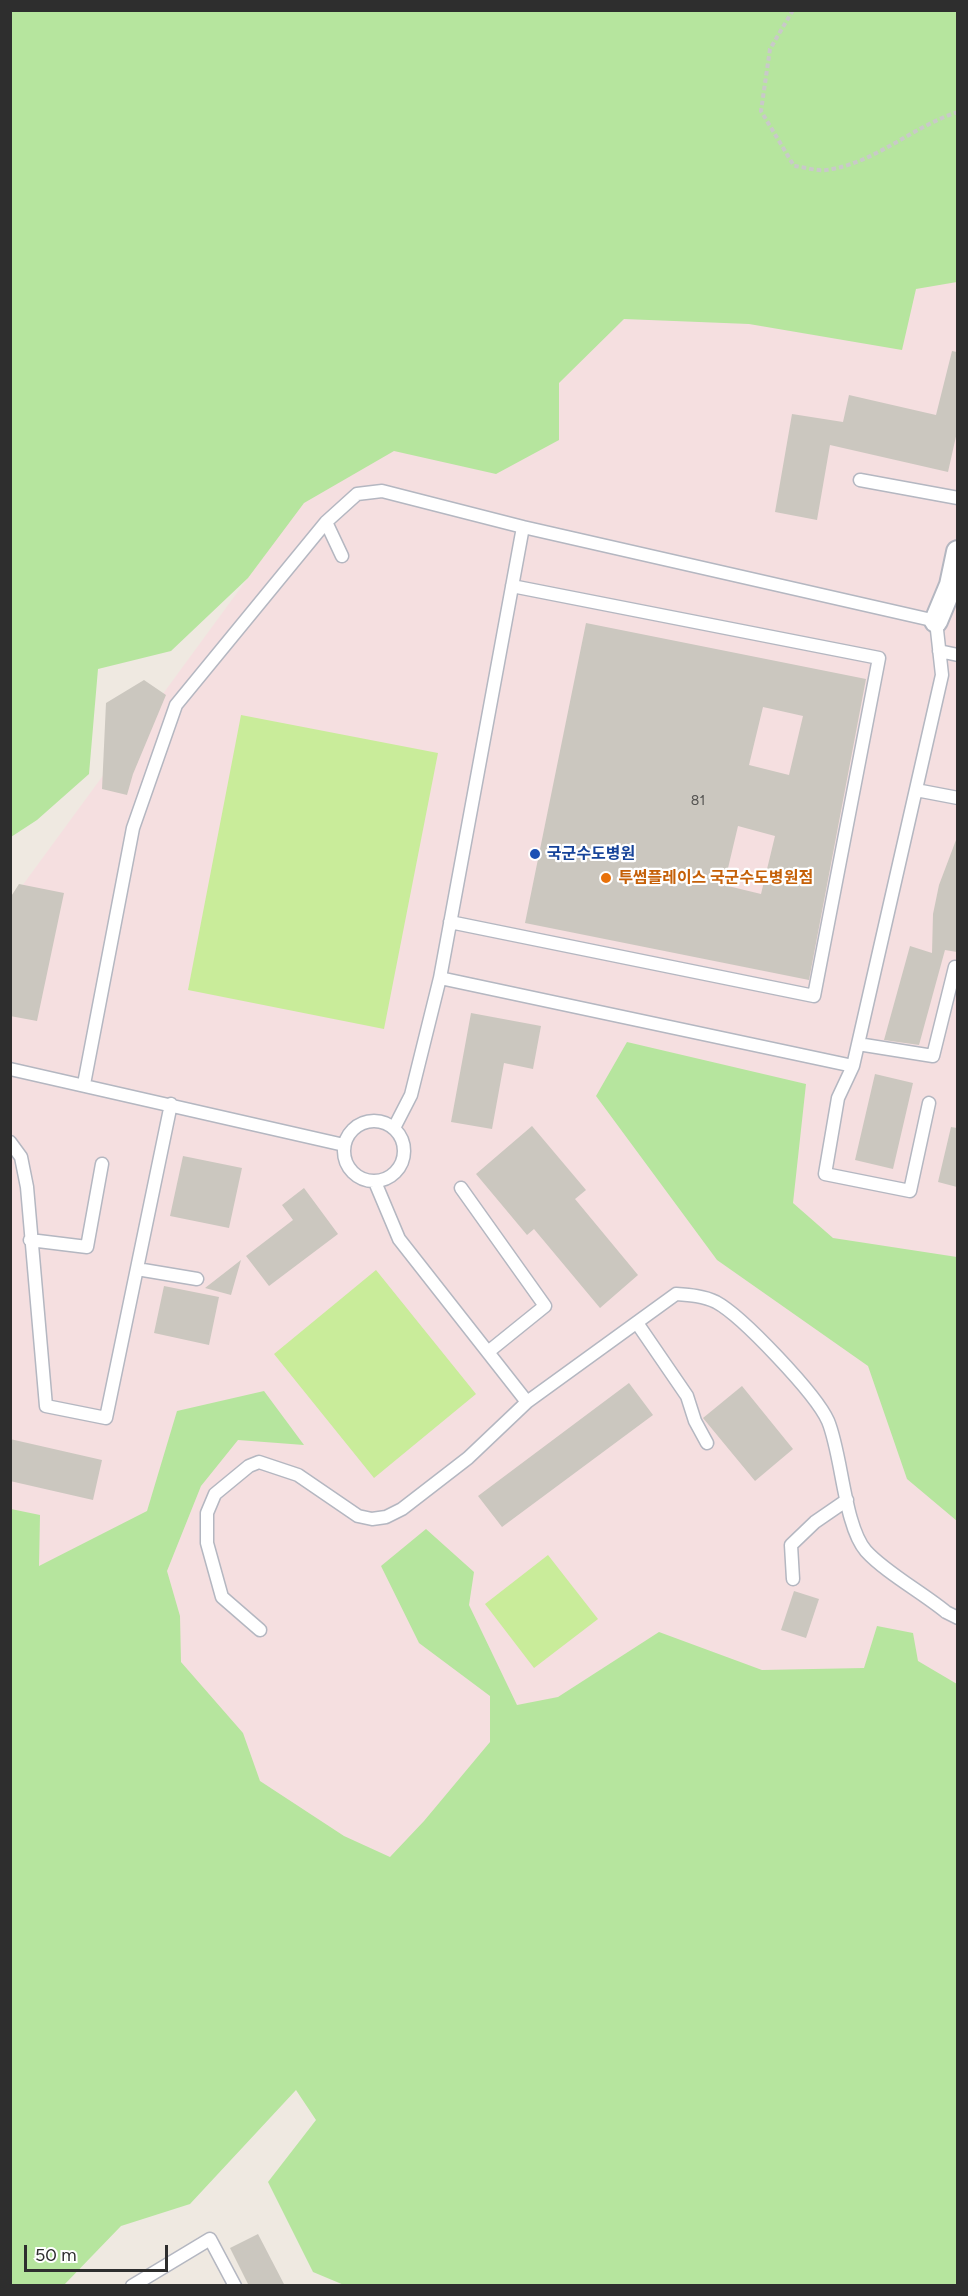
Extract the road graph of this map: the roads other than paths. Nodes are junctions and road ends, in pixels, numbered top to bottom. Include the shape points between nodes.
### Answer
1 (860, 480) dead end
2 (957, 498) edge
3 (326, 522) junction
4 (523, 527) junction
5 (957, 552) edge
6 (342, 556) dead end
7 (512, 586) junction
8 (936, 621) junction
9 (939, 651) junction
10 (957, 655) edge
11 (916, 790) junction
12 (957, 798) edge
13 (450, 922) junction
14 (955, 967) dead end
15 (440, 978) junction
16 (858, 1044) junction
17 (853, 1066) junction
18 (10, 1069) edge
19 (84, 1084) junction
20 (929, 1102) dead end
21 (171, 1104) junction
22 (394, 1128) junction
23 (10, 1142) edge
24 (344, 1144) junction
25 (102, 1164) dead end
26 (375, 1182) junction
27 (461, 1188) dead end
28 (30, 1240) junction
29 (137, 1269) junction
30 (197, 1279) dead end
31 (636, 1323) junction
32 (488, 1352) junction
33 (527, 1402) junction
34 (707, 1443) dead end
35 (847, 1500) junction
36 (793, 1579) dead end
37 (957, 1618) edge
38 (260, 1630) dead end
39 (132, 2286) edge
40 (235, 2286) edge

1 - 2 lane
3 - 4 lane via 357,494 382,491
3 - 6 lane
3 - 19 lane via 176,705 133,828
4 - 7 lane
4 - 8 lane
5 - 8 street via 951,585
7 - 13 lane
7 - 13 lane via 879,658 814,996
8 - 9 lane
9 - 10 lane
9 - 11 lane via 942,675
11 - 12 lane
11 - 16 lane
13 - 15 lane
14 - 16 lane via 933,1056
15 - 17 lane
15 - 22 lane via 411,1095
16 - 17 lane
17 - 20 lane via 838,1098 825,1174 910,1191
18 - 19 lane
19 - 21 lane
21 - 24 lane
21 - 29 lane
22 - 24 lane via 374,1120 364,1122 348,1135
22 - 26 lane via 404,1146 402,1164 391,1176
23 - 28 lane via 21,1157
24 - 26 lane via 345,1161 353,1173
25 - 28 lane via 87,1247
26 - 32 lane via 399,1239
27 - 32 lane via 545,1306
28 - 29 lane via 46,1406 106,1418
29 - 30 lane
31 - 33 lane
31 - 34 lane via 687,1396
31 - 35 lane via 676,1294 716,1302 737,1318 819,1405 828,1421
32 - 33 lane
33 - 38 lane via 468,1458 386,1517 358,1516 278,1466 259,1462 237,1474 215,1494 211,1503 207,1513 207,1544 222,1597
35 - 36 lane via 790,1545
35 - 37 lane via 866,1551
39 - 40 lane via 210,2239

